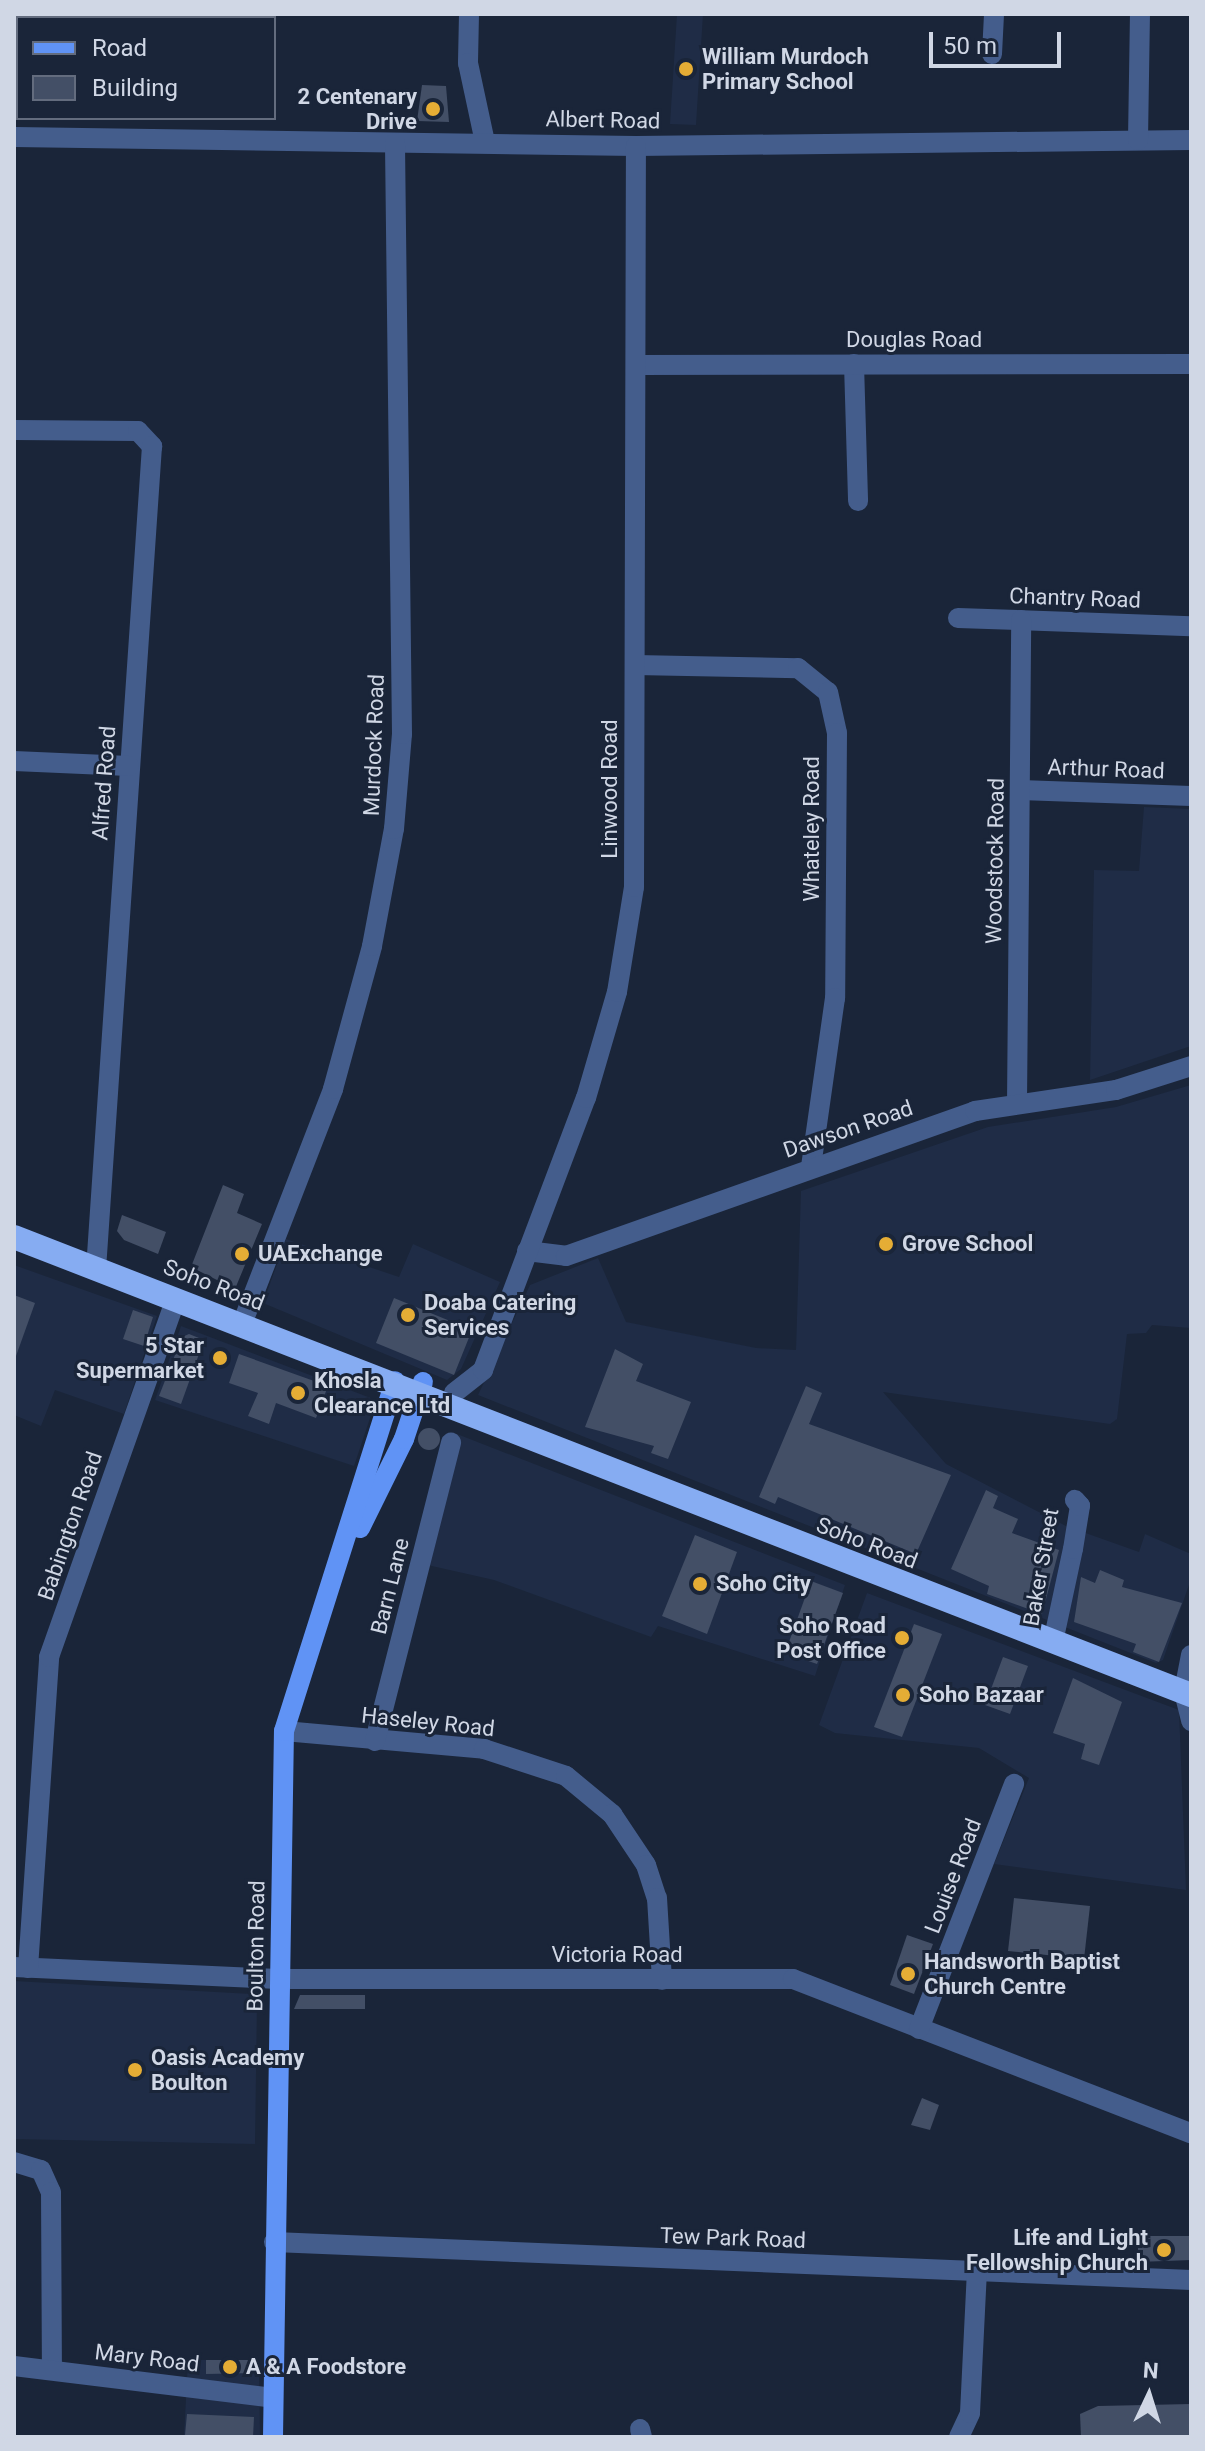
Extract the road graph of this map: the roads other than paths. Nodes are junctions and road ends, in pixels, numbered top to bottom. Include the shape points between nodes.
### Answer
1 (469, 14) edge
2 (994, 14) edge
3 (1140, 14) edge
4 (992, 54) dead end
5 (14, 137) edge
6 (1138, 140) junction
7 (1191, 140) edge
8 (485, 142) junction
9 (395, 143) junction
10 (636, 146) junction
11 (854, 364) junction
12 (1191, 364) edge
13 (636, 365) junction
14 (14, 430) edge
15 (858, 501) dead end
16 (958, 618) dead end
17 (1021, 620) junction
18 (1191, 626) edge
19 (635, 665) junction
20 (14, 761) edge
21 (129, 766) junction
22 (1020, 790) junction
23 (1191, 796) edge
24 (1191, 1066) edge
25 (1017, 1104) junction
26 (811, 1167) junction
27 (14, 1237) edge
28 (527, 1251) junction
29 (96, 1269) junction
30 (176, 1299) junction
31 (242, 1324) junction
32 (395, 1381) junction
33 (421, 1389) junction
34 (454, 1393) junction
35 (527, 1433) junction
36 (451, 1443) dead end
37 (1075, 1500) dead end
38 (343, 1562) junction
39 (1053, 1642) junction
40 (1191, 1655) edge
41 (1188, 1694) edge
42 (1191, 1721) edge
43 (284, 1731) junction
44 (375, 1741) junction
45 (1014, 1784) dead end
46 (21, 1967) edge
47 (280, 1979) junction
48 (662, 1980) junction
49 (919, 2029) junction
50 (1191, 2133) edge
51 (14, 2162) edge
52 (274, 2242) junction
53 (977, 2272) junction
54 (1191, 2280) edge
55 (14, 2366) edge
56 (52, 2370) junction
57 (273, 2398) junction
58 (273, 2437) edge
59 (959, 2437) edge

1 - 8 street via 468,63
2 - 4 street
3 - 6 street
5 - 9 street, Albert Road
6 - 7 street, Albert Road
6 - 10 street, Albert Road
8 - 9 street, Albert Road
8 - 10 street, Albert Road
9 - 31 street, Murdock Road via 402,734 394,829 372,946 333,1089
10 - 13 street, Linwood Road
11 - 12 street, Douglas Road
11 - 13 street, Douglas Road
11 - 15 street
13 - 19 street, Linwood Road
14 - 21 street, Alfred Road via 138,431 152,446
16 - 17 street, Chantry Road
17 - 18 street, Chantry Road
17 - 22 street, Woodstock Road
19 - 26 street, Whateley Road via 798,668 828,692 837,733 835,998
19 - 28 street, Linwood Road via 634,887 617,992 586,1098
20 - 21 street
21 - 29 street, Alfred Road
22 - 23 street, Arthur Road
22 - 25 street, Woodstock Road
24 - 25 street, Dawson Road via 1116,1090
25 - 26 street, Dawson Road via 975,1111
26 - 28 street, Dawson Road via 566,1256
27 - 29 highway, Soho Road
28 - 34 street, Linwood Road via 483,1370
29 - 30 highway, Soho Road
30 - 31 highway, Soho Road
30 - 46 street, Babington Road via 49,1657
31 - 32 highway, Soho Road
32 - 33 highway, Soho Road
32 - 38 main road, Boulton Road
33 - 34 highway, Soho Road
33 - 35 highway, Soho Road
33 - 38 main road, Boulton Road via 404,1439
34 - 35 highway, Soho Road
35 - 39 highway, Soho Road
36 - 44 street, Barn Lane
37 - 39 street, Baker Street via 1080,1506
38 - 43 main road, Boulton Road
39 - 41 highway, Soho Road
40 - 41 street
41 - 42 street
43 - 44 street, Haseley Road
43 - 47 main road, Boulton Road
44 - 48 street, Haseley Road via 519,1757 592,1794 646,1865 657,1898
45 - 49 street, Louise Road
46 - 47 street, Victoria Road
47 - 48 street, Victoria Road
47 - 52 main road, Boulton Road
48 - 49 street, Victoria Road via 793,1979
49 - 50 street, Victoria Road
51 - 56 street via 41,2170 51,2192
52 - 53 street, Tew Park Road
52 - 57 main road, Boulton Road
53 - 54 street, Tew Park Road
53 - 59 street via 970,2413
55 - 56 street, Mary Road
56 - 57 street, Mary Road
57 - 58 main road, Boulton Road

